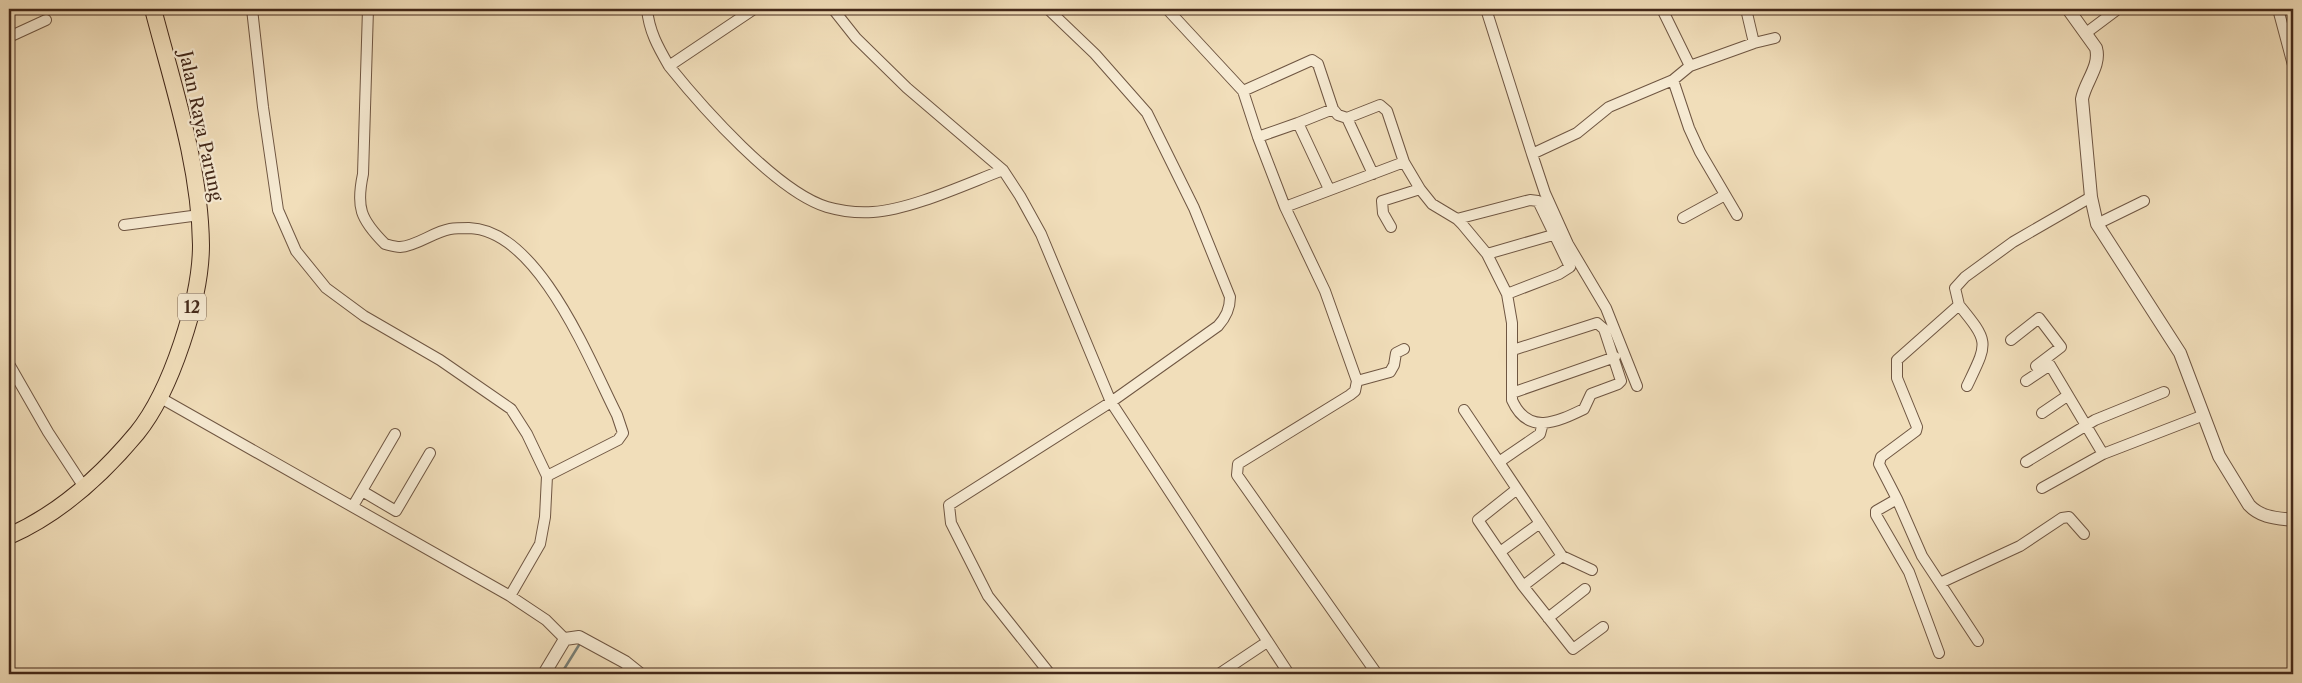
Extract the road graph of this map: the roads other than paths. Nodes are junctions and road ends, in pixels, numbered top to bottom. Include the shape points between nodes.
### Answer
1 (147, 9) edge
2 (154, 9) edge
3 (252, 9) edge
4 (368, 9) edge
5 (647, 9) edge
6 (754, 9) edge
7 (833, 9) edge
8 (1048, 9) edge
9 (1166, 9) edge
10 (1486, 9) edge
11 (1662, 9) edge
12 (1746, 9) edge
13 (2068, 9) edge
14 (2118, 9) edge
15 (2278, 9) edge
16 (46, 20) dead end
17 (2092, 29) junction
18 (9, 37) edge
19 (1775, 38) dead end
20 (1754, 43) junction
21 (2293, 65) edge
22 (669, 66) junction
23 (1690, 66) junction
24 (1673, 80) junction
25 (1243, 92) junction
26 (1333, 109) junction
27 (1347, 118) junction
28 (1298, 123) junction
29 (1258, 137) junction
30 (1532, 154) junction
31 (1404, 162) junction
32 (1003, 170) junction
33 (1373, 174) junction
34 (1420, 188) junction
35 (1329, 189) junction
36 (1725, 195) junction
37 (2091, 198) junction
38 (2144, 202) dead end
39 (1286, 206) junction
40 (1737, 215) dead end
41 (192, 216) junction
42 (1684, 218) dead end
43 (1458, 219) junction
44 (2100, 222) junction
45 (124, 225) dead end
46 (1390, 227) dead end
47 (1553, 236) junction
48 (1487, 254) junction
49 (1507, 294) junction
50 (1959, 305) junction
51 (2011, 340) dead end
52 (1404, 349) dead end
53 (1513, 350) junction
54 (1615, 357) junction
55 (2048, 362) junction
56 (9, 364) edge
57 (2036, 366) dead end
58 (12, 377) edge
59 (1356, 381) junction
60 (2026, 381) dead end
61 (1637, 386) dead end
62 (1967, 386) dead end
63 (2164, 392) dead end
64 (1512, 394) junction
65 (2067, 396) junction
66 (158, 397) junction
67 (1111, 402) junction
68 (1464, 410) dead end
69 (2042, 413) dead end
70 (2204, 415) junction
71 (1543, 424) junction
72 (2085, 426) junction
73 (395, 434) dead end
74 (430, 453) dead end
75 (2102, 454) junction
76 (1499, 462) junction
77 (2026, 462) dead end
78 (546, 476) junction
79 (80, 481) junction
80 (2042, 488) dead end
81 (1517, 489) junction
82 (362, 491) junction
83 (1897, 498) junction
84 (353, 506) junction
85 (2293, 520) edge
86 (1540, 523) junction
87 (17, 529) edge
88 (2084, 534) dead end
89 (9, 536) edge
90 (9, 541) edge
91 (1500, 552) junction
92 (1562, 556) junction
93 (1592, 570) dead end
94 (1940, 584) junction
95 (1522, 586) junction
96 (1585, 589) dead end
97 (510, 596) junction
98 (1548, 618) junction
99 (1603, 627) dead end
100 (565, 639) junction
101 (1978, 641) dead end
102 (1267, 642) junction
103 (1939, 653) dead end
104 (544, 674) edge
105 (640, 674) edge
106 (1050, 674) edge
107 (1218, 674) edge
108 (1289, 674) edge
109 (1377, 674) edge

1 - 41 highway, Jalan Raya Parung / 12 via 184,159
2 - 66 highway, Jalan Raya Parung / 12 via 191,160 201,247 196,290 186,332
3 - 78 street via 278,210 296,252 326,288 364,316 440,360 511,409 527,434
4 - 78 street via 363,174 358,196 362,215 385,244 400,247 450,229 471,228 493,235 512,247 541,274 556,296 617,415 623,433 618,440
5 - 22 street via 655,42
6 - 22 street
7 - 32 street via 856,38 907,88
8 - 67 street via 1095,54 1147,113 1194,208 1230,297 1226,317 1218,326
9 - 25 street
10 - 30 street
11 - 23 street
12 - 20 street
13 - 17 street
14 - 17 street
15 - 21 street
16 - 18 street
17 - 37 street via 2098,55 2082,99
19 - 20 street
20 - 23 street
22 - 32 street via 715,119 774,174 803,196 826,206 872,212 900,208
23 - 24 street
24 - 30 street via 1609,108 1577,132
24 - 36 street via 1696,144
25 - 26 street via 1312,60 1318,64
25 - 29 street
26 - 27 street
26 - 28 street
27 - 31 street via 1384,107
27 - 33 street
28 - 29 street
28 - 35 street
29 - 39 street
30 - 61 street via 1568,244 1606,308
31 - 33 street
31 - 34 street
32 - 67 street via 1041,234
33 - 35 street
34 - 43 street via 1432,204
34 - 46 street via 1382,201 1383,213
35 - 39 street
36 - 40 street
36 - 42 street
37 - 44 street
37 - 50 street via 2013,242 1965,277 1955,288
38 - 44 street
39 - 59 street via 1325,291
41 - 45 street
41 - 79 highway, Jalan Raya Parung / 12 via 190,288 168,363 133,425
43 - 47 street via 1535,199
43 - 48 street
44 - 70 street via 2180,353
47 - 48 street
47 - 49 street via 1570,267
48 - 49 street
49 - 53 street
50 - 62 street via 1983,338 1982,354
50 - 83 street via 1897,360 1897,378 1917,423 1916,432 1879,460
51 - 55 street via 2039,318 2061,347
52 - 59 street via 1396,353 1390,372
53 - 54 street via 1597,323 1604,329
53 - 64 street
54 - 64 street
54 - 71 street via 1621,378 1618,384 1591,394 1584,409
55 - 57 street
55 - 60 street
55 - 65 street
56 - 58 street
58 - 79 street
59 - 109 street via 1355,391 1350,395 1238,464 1236,470
63 - 72 street
64 - 71 street via 1515,407 1521,414
65 - 69 street
65 - 72 street
66 - 84 street
66 - 87 highway, Jalan Raya Parung / 12 via 138,432 76,495
67 - 102 street
67 - 106 street via 949,505 951,523 988,596
68 - 76 street
70 - 75 street
70 - 85 street via 2219,456 2249,506 2265,516
71 - 76 street via 1540,434
72 - 75 street
72 - 77 street
73 - 82 street
74 - 82 street via 396,511
75 - 80 street
76 - 81 street
78 - 97 street via 546,517 540,544
79 - 87 highway, Jalan Raya Parung / 12
81 - 86 street
81 - 91 street via 1478,520
82 - 84 street
83 - 94 street via 1918,548
83 - 103 street via 1876,511 1876,515 1909,572
84 - 97 street
86 - 91 street
86 - 92 street
87 - 89 highway, Jalan Raya Parung / 12
87 - 90 street
88 - 94 street via 2069,517 2062,518 2020,546
91 - 95 street
92 - 93 street
92 - 95 street
94 - 101 street
95 - 98 street
96 - 98 street
97 - 100 street via 546,620
98 - 99 street via 1573,649
100 - 104 street
100 - 105 street via 584,638
102 - 107 street
102 - 108 street

